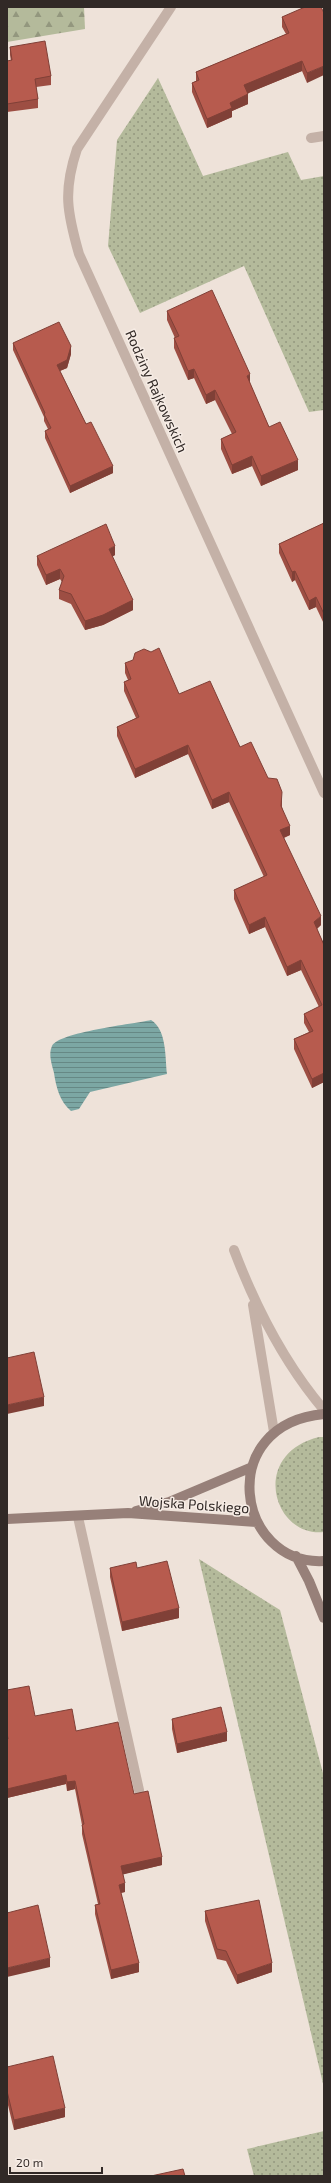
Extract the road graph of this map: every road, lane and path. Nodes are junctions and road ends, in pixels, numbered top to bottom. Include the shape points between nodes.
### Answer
1 (171, 7) edge
2 (324, 136) edge
3 (311, 138) dead end
4 (324, 793) edge
5 (234, 1250) dead end
6 (252, 1298) junction
7 (324, 1410) edge
8 (324, 1414) edge
9 (274, 1432) junction
10 (252, 1467) junction
11 (128, 1513) junction
12 (78, 1517) junction
13 (7, 1519) edge
14 (257, 1522) junction
15 (296, 1556) junction
16 (324, 1561) edge
17 (324, 1618) edge
18 (139, 1790) dead end

1 - 4 street, Rodziny Rajkowskich via 77,149 67,193 70,223 79,254
2 - 3 street
5 - 6 street
6 - 7 street via 297,1376
6 - 9 street
8 - 9 main road via 290,1422
9 - 10 main road via 257,1454
10 - 11 main road, Wojska Polskiego via 169,1502
10 - 14 main road via 249,1486
11 - 12 main road, Wojska Polskiego
11 - 14 main road, Wojska Polskiego
12 - 13 main road, Wojska Polskiego
12 - 18 street
14 - 15 main road via 267,1537 280,1548
15 - 16 main road
15 - 17 main road

